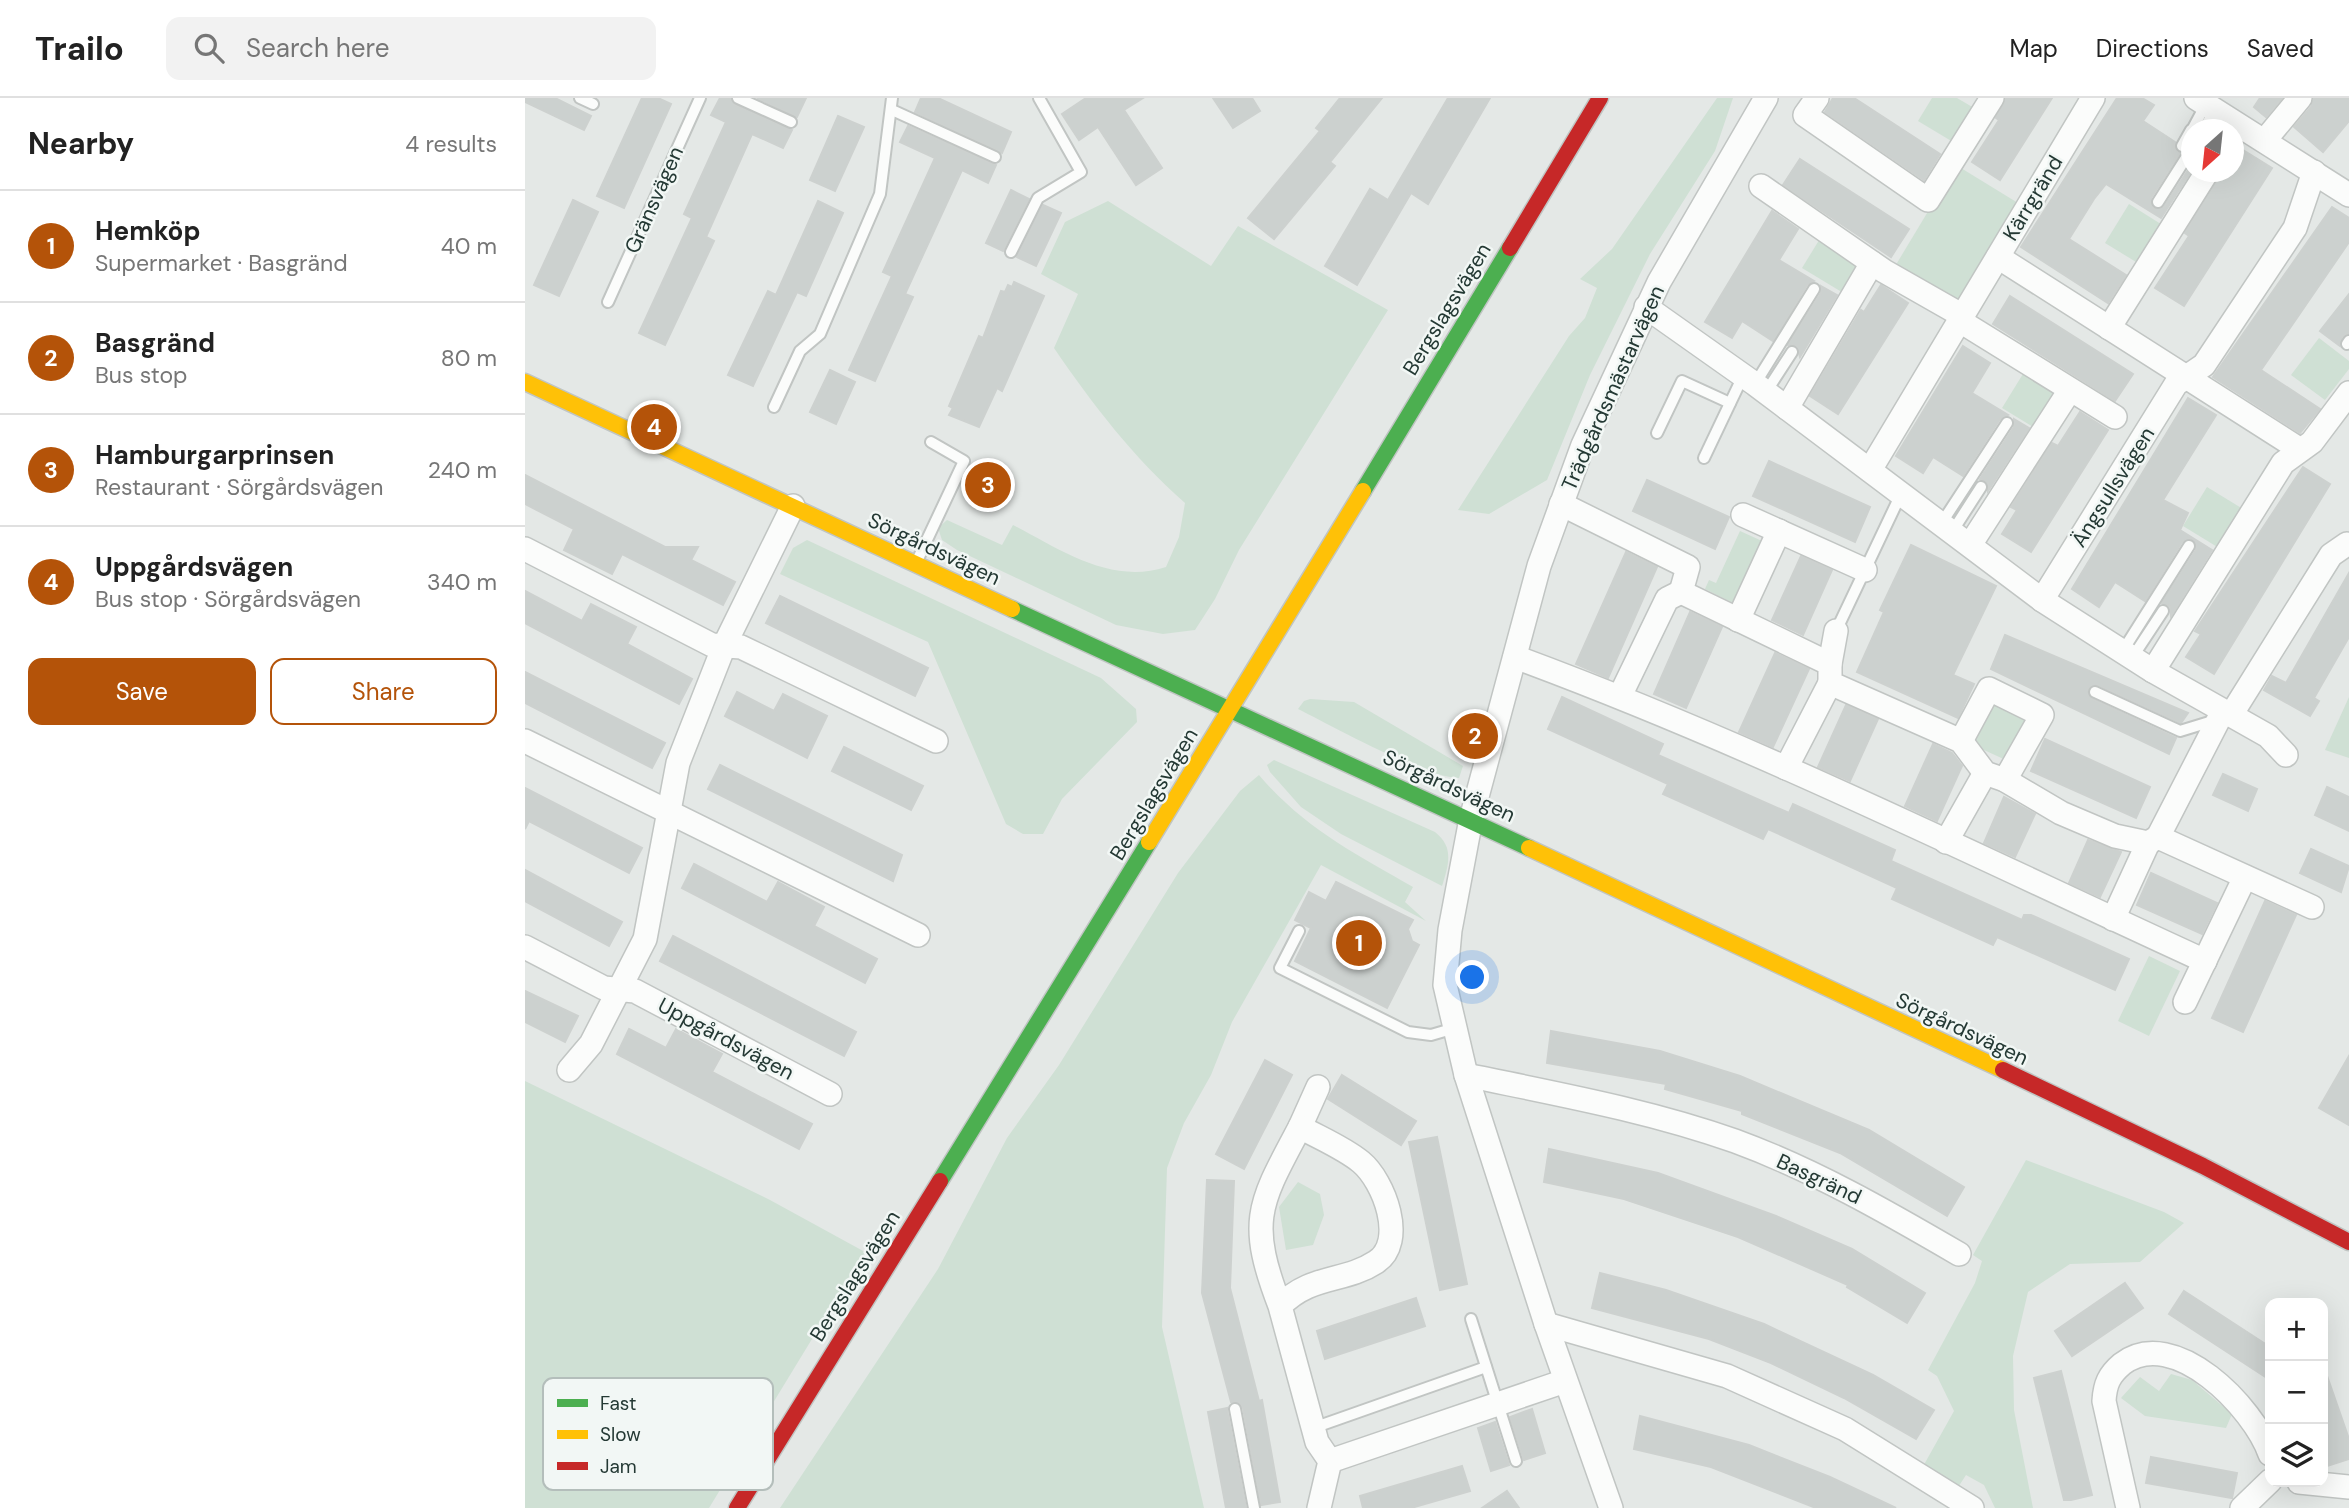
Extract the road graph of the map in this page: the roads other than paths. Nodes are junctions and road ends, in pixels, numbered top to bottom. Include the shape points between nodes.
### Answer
1 (580, 98) edge
2 (700, 98) edge
3 (738, 98) edge
4 (1039, 98) edge
5 (1600, 98) edge
6 (1766, 98) edge
7 (1817, 98) edge
8 (1992, 98) edge
9 (2093, 98) edge
10 (2300, 98) edge
11 (593, 104) dead end
12 (892, 104) edge
13 (2206, 104) edge
14 (2226, 119) edge
15 (791, 122) dead end
16 (2244, 130) edge
17 (2265, 140) junction
18 (995, 157) dead end
19 (2181, 161) edge
20 (2314, 172) junction
21 (2201, 182) edge
22 (1762, 187) dead end
23 (2348, 193) edge
24 (2158, 202) dead end
25 (1011, 252) dead end
26 (1998, 257) junction
27 (1872, 262) junction
28 (1814, 289) dead end
29 (608, 302) dead end
30 (1646, 307) junction
31 (1961, 318) junction
32 (2109, 328) junction
33 (1792, 352) dead end
34 (2186, 376) junction
35 (525, 382) edge
36 (1754, 384) junction
37 (2070, 390) junction
38 (2349, 393) edge
39 (1730, 403) junction
40 (774, 407) dead end
41 (1787, 408) junction
42 (2115, 417) dead end
43 (2007, 424) dead end
44 (1657, 432) dead end
45 (931, 442) dead end
46 (2298, 449) junction
47 (1704, 458) dead end
48 (1870, 470) junction
49 (1981, 487) dead end
50 (1901, 494) junction
51 (1561, 505) junction
52 (793, 506) junction
53 (1743, 515) dead end
54 (1779, 531) junction
55 (1954, 534) junction
56 (2347, 544) dead end
57 (2189, 546) dead end
58 (525, 549) edge
59 (916, 564) junction
60 (1865, 570) junction
61 (1681, 592) junction
62 (2042, 600) junction
63 (1738, 620) junction
64 (1836, 631) joint
65 (725, 646) junction
66 (2127, 655) junction
67 (1515, 657) junction
68 (2153, 671) junction
69 (1830, 673) junction
70 (2095, 692) dead end
71 (1621, 695) junction
72 (1230, 709) junction
73 (2224, 715) junction
74 (525, 741) edge
75 (936, 741) dead end
76 (1961, 741) junction
77 (2286, 755) dead end
78 (1786, 768) junction
79 (1995, 777) junction
80 (669, 813) junction
81 (1471, 819) junction
82 (2153, 840) junction
83 (1946, 842) junction
84 (2245, 877) junction
85 (2312, 907) dead end
86 (2113, 919) junction
87 (1299, 931) dead end
88 (918, 935) dead end
89 (525, 947) edge
90 (2205, 961) junction
91 (619, 989) junction
92 (2185, 1002) dead end
93 (1455, 1028) junction
94 (569, 1069) dead end
95 (1465, 1076) junction
96 (1318, 1087) dead end
97 (831, 1094) dead end
98 (1300, 1127) junction
99 (2349, 1242) edge
100 (1959, 1254) dead end
101 (1280, 1306) junction
102 (1471, 1320) dead end
103 (1546, 1324) junction
104 (1486, 1367) junction
105 (1565, 1381) junction
106 (1498, 1405) junction
107 (1235, 1409) dead end
108 (1313, 1427) junction
109 (2265, 1445) edge
110 (773, 1450) edge
111 (1330, 1461) junction
112 (1516, 1461) dead end
113 (2328, 1485) edge
114 (2265, 1486) edge
115 (2349, 1487) edge
116 (748, 1490) edge
117 (1315, 1507) edge
118 (737, 1508) edge
119 (1254, 1508) edge
120 (1611, 1508) edge
121 (1972, 1508) edge
122 (2128, 1508) edge
123 (2242, 1508) edge

1 - 11 lane
2 - 29 lane, Gränsvägen
3 - 15 lane
4 - 25 lane via 1081,172 1038,198
5 - 72 street, Bergslagsvägen
6 - 30 street, Trädgårdsmästarvägen
7 - 8 street via 1805,116 1928,200
9 - 26 street, Kärrgränd
10 - 17 street
12 - 18 lane
12 - 40 lane via 880,194 820,334 800,351
13 - 14 street
16 - 17 street
17 - 20 street
19 - 24 lane
20 - 23 street
20 - 34 street via 2295,228 2204,365
21 - 32 street
22 - 27 street, Ängsullsvägen
26 - 31 street
26 - 32 street, Kärrgränd
27 - 31 street, Ängsullsvägen
27 - 41 street
28 - 36 lane
30 - 36 street
30 - 51 street, Trädgårdsmästarvägen
31 - 37 street, Ängsullsvägen
31 - 48 street
32 - 34 street, Kärrgränd
33 - 36 lane
34 - 46 street, Kärrgränd
34 - 62 street, Ängsullsvägen via 2176,384
35 - 52 street, Sörgårdsvägen
36 - 39 lane
36 - 41 street
37 - 42 street, Ängsullsvägen
37 - 55 street
38 - 46 street via 2312,442
39 - 44 lane via 1682,381
39 - 47 lane
41 - 48 street
43 - 55 lane via 1971,481
45 - 59 lane via 964,460
46 - 68 street via 2283,463
48 - 50 street
49 - 55 lane
50 - 55 street
50 - 60 lane
51 - 61 street via 1688,568
51 - 67 street, Trädgårdsmästarvägen
52 - 59 street, Sörgårdsvägen
52 - 65 street
53 - 54 street
54 - 60 street
54 - 63 street
55 - 62 street
56 - 73 street via 2330,555
57 - 66 lane via 2158,608
58 - 65 street via 712,645
59 - 72 street, Sörgårdsvägen
60 - 64 lane
61 - 63 street
61 - 71 street via 1667,599
62 - 66 street
63 - 69 street
64 - 69 street
65 - 75 street via 741,647
65 - 80 street via 678,763
66 - 68 street
67 - 71 street
67 - 81 street, Trädgårdsmästarvägen
68 - 73 street
69 - 76 street
69 - 78 street
70 - 73 lane via 2180,731
71 - 78 street
72 - 81 street, Sörgårdsvägen
72 - 110 street, Bergslagsvägen
73 - 77 street via 2268,736
73 - 82 street
74 - 80 street
76 - 79 street
76 - 79 street via 1989,689 2042,715
78 - 83 street
79 - 82 street via 2115,836
79 - 83 street
80 - 88 street
80 - 91 street via 648,927
81 - 93 street via 1450,930 1445,985
81 - 99 street, Sörgårdsvägen via 2234,1179
82 - 84 street
82 - 86 street
83 - 86 street
84 - 85 street
84 - 90 street
86 - 90 street
87 - 93 lane via 1280,968 1408,1032 1431,1035
89 - 91 street, Uppgårdsvägen via 604,988
90 - 92 street
91 - 94 street via 591,1044
91 - 97 street, Uppgårdsvägen via 635,991
93 - 95 street
95 - 100 street, Basgränd via 1614,1105 1736,1142 1888,1212
95 - 103 street
96 - 98 street
98 - 101 street via 1266,1190 1262,1212 1260,1247
98 - 101 street via 1362,1163 1382,1190 1391,1228 1388,1251 1377,1262 1293,1292
101 - 108 street
102 - 104 lane
103 - 105 street
103 - 121 street via 1727,1376 1845,1429
104 - 106 lane
104 - 108 lane
105 - 106 street
105 - 120 street
106 - 111 street
106 - 112 lane
107 - 119 lane
108 - 111 street
109 - 122 street via 2243,1408 2214,1379 2182,1360 2151,1353 2127,1361 2108,1379 2104,1401
111 - 117 street
113 - 115 street
114 - 123 street
116 - 118 street, Bergslagsvägen

